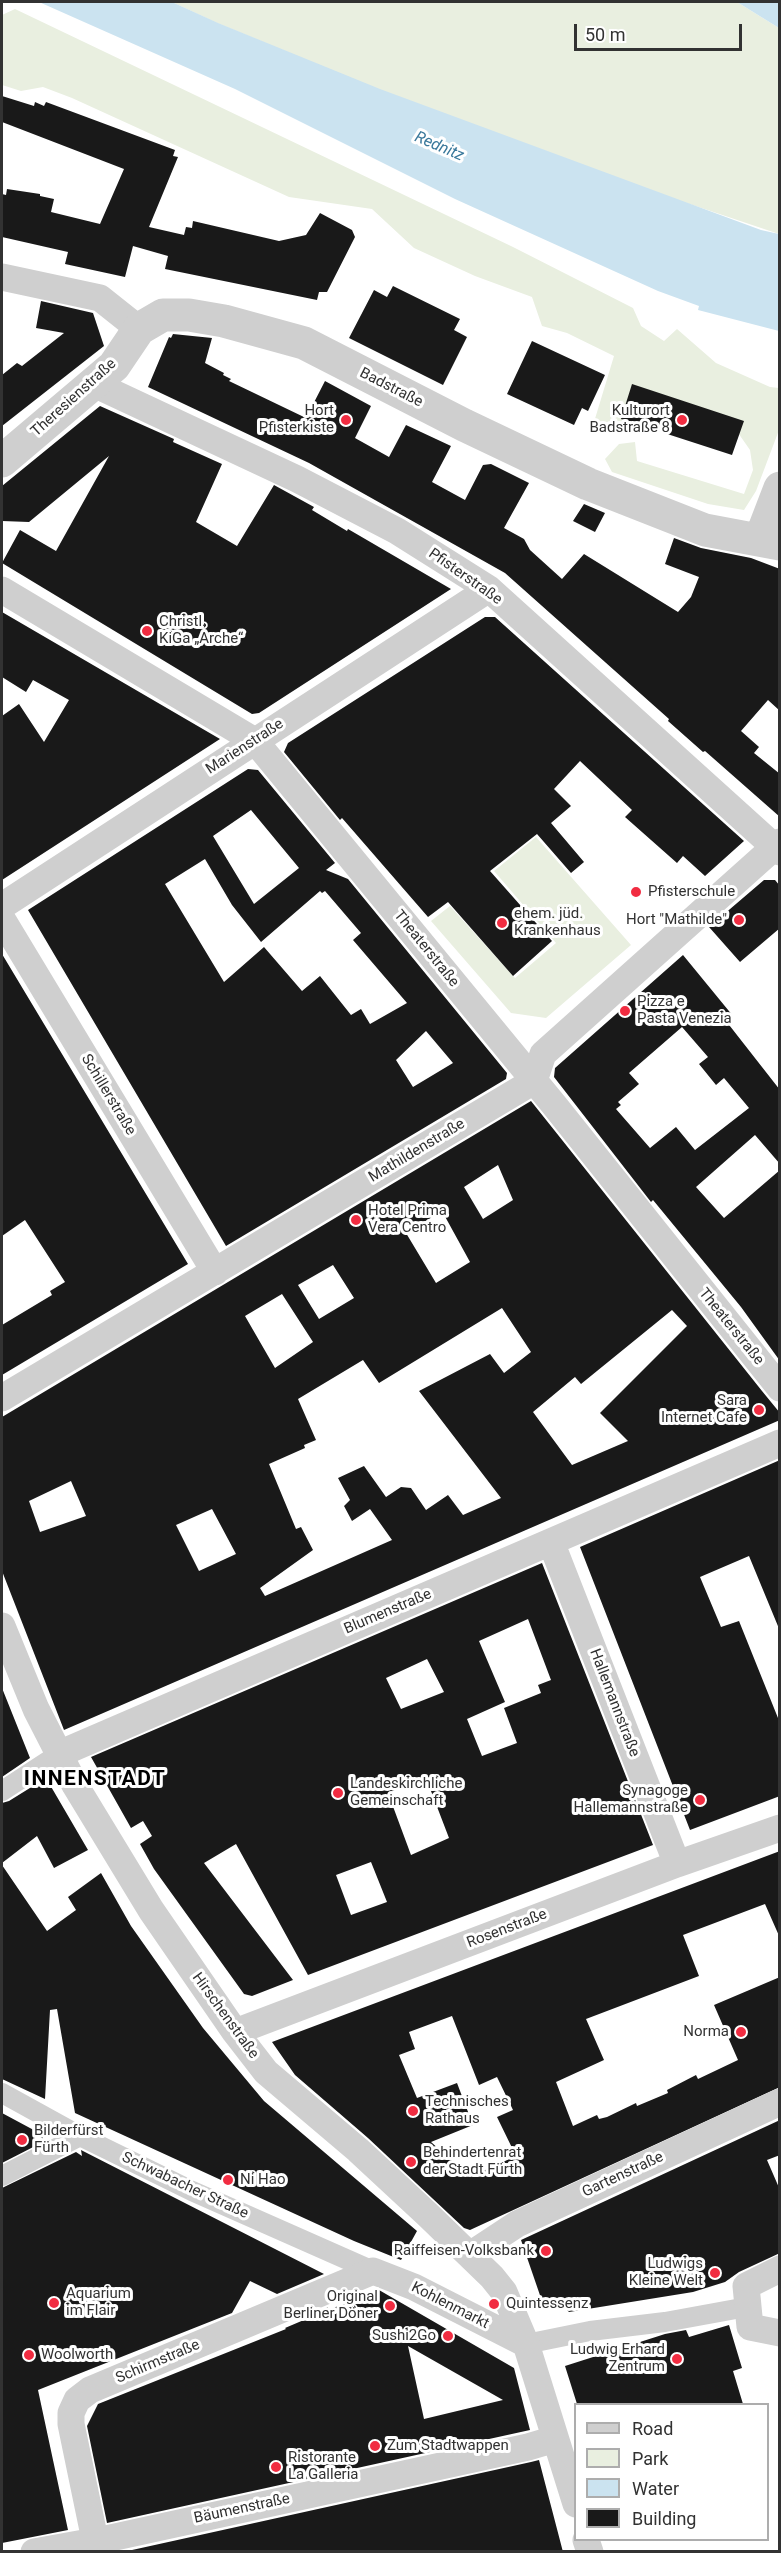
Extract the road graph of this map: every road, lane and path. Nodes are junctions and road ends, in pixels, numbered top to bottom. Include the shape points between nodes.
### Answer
1 (2, 277) edge
2 (139, 329) junction
3 (94, 384) junction
4 (2, 461) edge
5 (780, 488) edge
6 (770, 542) edge
7 (489, 589) junction
8 (2, 590) edge
9 (255, 741) junction
10 (778, 847) edge
11 (2, 906) edge
12 (2, 919) edge
13 (534, 1081) junction
14 (215, 1272) junction
15 (780, 1388) edge
16 (2, 1398) edge
17 (780, 1443) edge
18 (551, 1542) junction
19 (2, 1626) edge
20 (59, 1754) junction
21 (2, 1791) edge
22 (780, 1828) edge
23 (677, 1864) junction
24 (236, 2032) junction
25 (2, 2093) edge
26 (780, 2102) edge
27 (80, 2136) junction
28 (2, 2176) edge
29 (470, 2254) junction
30 (780, 2269) edge
31 (373, 2271) junction
32 (747, 2307) junction
33 (780, 2333) edge
34 (526, 2344) junction
35 (555, 2439) junction
36 (574, 2498) edge
37 (95, 2540) junction
38 (34, 2552) edge

1 - 2 street via 100,298
2 - 3 street, Theresienstraße via 114,366
2 - 6 street, Badstraße via 163,315 189,315 304,343 588,484 705,530
3 - 4 street, Theresienstraße
3 - 7 street, Pfisterstraße via 297,479 397,531
5 - 6 street
7 - 9 street, Marienstraße
7 - 10 street, Pfisterstraße
8 - 9 street, Theaterstraße
9 - 11 street, Marienstraße
9 - 13 street, Theaterstraße
10 - 13 street via 543,1054
12 - 14 street, Schillerstraße
13 - 14 street, Mathildenstraße
13 - 15 street, Theaterstraße
14 - 16 street, Mathildenstraße
17 - 18 street, Blumenstraße
18 - 20 street, Blumenstraße
18 - 23 street, Hallemannstraße
19 - 20 street, Hirschenstraße
20 - 21 street, Blumenstraße
20 - 24 street, Hirschenstraße via 151,1910
22 - 23 street, Rosenstraße
23 - 24 street, Rosenstraße
24 - 29 street, Hirschenstraße via 266,2072 358,2150
25 - 27 street, Schwabacher Straße
26 - 29 street, Gartenstraße via 517,2224
27 - 28 street
27 - 31 street, Schwabacher Straße via 192,2191
29 - 34 street, Hirschenstraße via 504,2292
30 - 32 street via 746,2286
31 - 34 street, Kohlenmarkt via 414,2287
31 - 37 street, Schirmstraße via 97,2387 77,2400 71,2424
32 - 33 street via 750,2327
32 - 34 street
34 - 35 street, Hirschenstraße
35 - 36 street, Hirschenstraße
35 - 37 street, Bäumenstraße
37 - 38 street, Bäumenstraße

